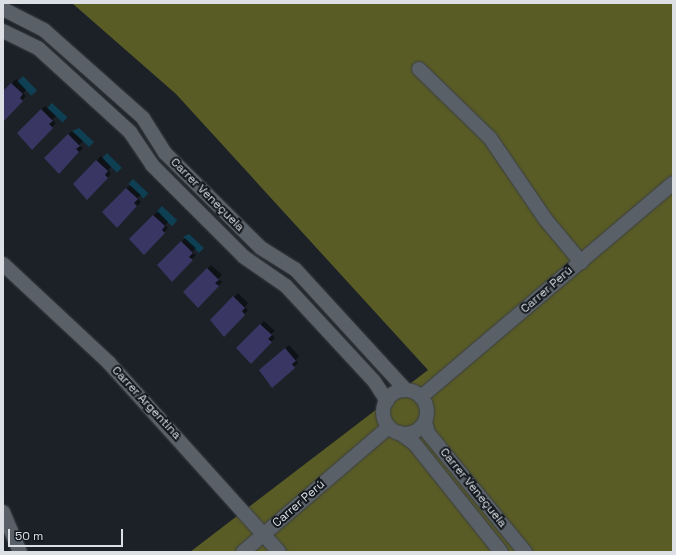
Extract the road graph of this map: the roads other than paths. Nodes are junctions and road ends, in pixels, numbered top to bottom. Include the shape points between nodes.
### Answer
1 (3, 8) edge
2 (3, 31) edge
3 (419, 69) dead end
4 (673, 183) edge
5 (580, 262) junction
6 (3, 264) edge
7 (406, 390) junction
8 (421, 398) junction
9 (386, 401) junction
10 (425, 422) junction
11 (394, 430) junction
12 (3, 512) edge
13 (264, 534) junction
14 (20, 552) edge
15 (243, 552) edge
16 (279, 552) edge
17 (501, 552) edge
18 (525, 552) edge

1 - 7 street, Carrer Veneçuela via 44,30 143,118 165,153 261,248 295,269
2 - 9 street, Carrer Veneçuela via 38,48 130,132 152,165 244,257 286,286 374,381
3 - 5 street via 490,138 546,220
4 - 5 street, Carrer Perú
5 - 8 street, Carrer Perú
6 - 13 street, Carrer Argentina via 109,363
7 - 8 street
7 - 9 street via 392,394
8 - 10 street via 427,408
9 - 11 street via 383,413
10 - 11 street via 415,432
10 - 18 street, Carrer Veneçuela via 428,433
11 - 13 street, Carrer Perú
11 - 17 street, Carrer Veneçuela via 414,443
12 - 14 street
13 - 15 street, Carrer Perú
13 - 16 street, Carrer Argentina

